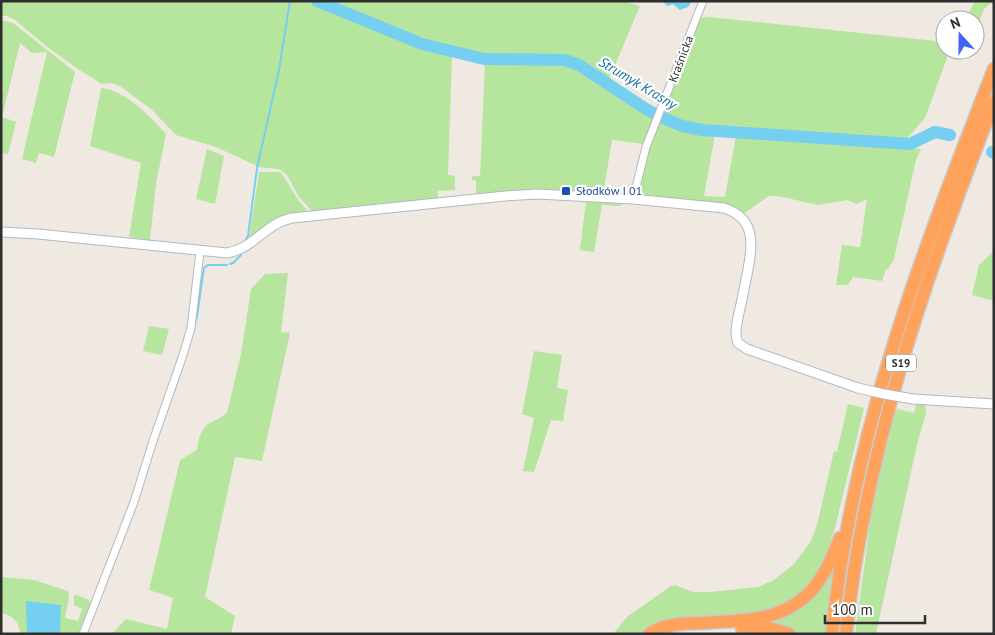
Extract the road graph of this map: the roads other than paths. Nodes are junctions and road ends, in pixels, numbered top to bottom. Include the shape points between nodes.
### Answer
1 (703, 1) edge
2 (994, 69) edge
3 (994, 102) edge
4 (633, 199) junction
5 (1, 232) edge
6 (200, 252) junction
7 (994, 404) edge
8 (850, 515) junction
9 (83, 634) edge
10 (649, 634) edge
11 (672, 634) edge
12 (789, 634) edge
13 (832, 634) edge
14 (846, 634) edge

1 - 4 street, Kraśnicka via 646,147
2 - 8 highway, S19 via 900,322 874,410
3 - 14 highway, S19 via 931,271 885,420 861,530
4 - 6 street via 537,194 296,217 275,224 238,251
4 - 7 street, bridge via 708,205 738,214 749,229 752,244 737,327 738,343 747,350 884,394
5 - 6 street
6 - 9 street via 191,328 183,355 134,502
8 - 10 highway via 825,572 813,590 793,606 778,614 756,619 680,623
8 - 13 highway, S19
11 - 12 highway via 756,628

